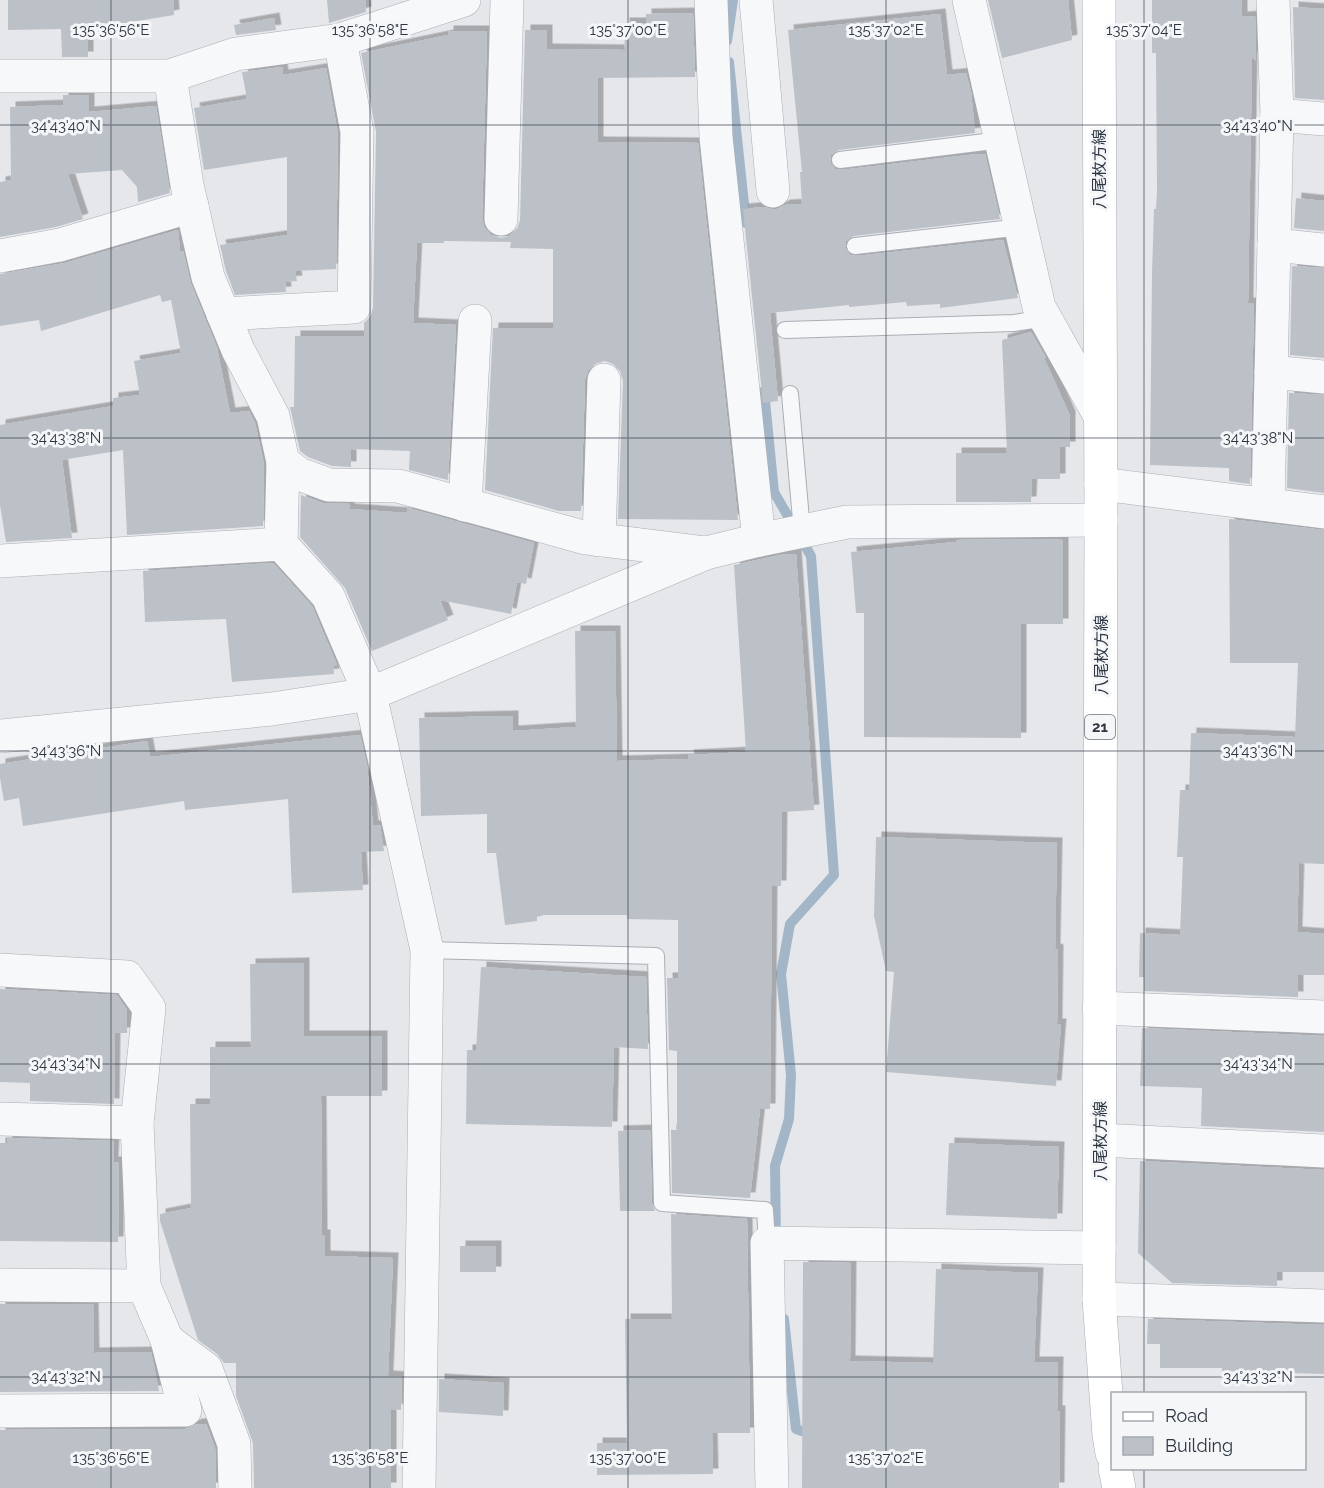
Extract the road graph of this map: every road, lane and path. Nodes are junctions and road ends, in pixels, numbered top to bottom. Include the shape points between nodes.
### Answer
1 (464, 0) edge
2 (507, 0) edge
3 (711, 0) edge
4 (756, 0) edge
5 (969, 0) edge
6 (1099, 0) edge
7 (1273, 0) edge
8 (340, 40) junction
9 (0, 76) edge
10 (170, 76) junction
11 (1276, 115) junction
12 (1324, 119) edge
13 (1001, 140) junction
14 (840, 160) dead end
15 (773, 190) dead end
16 (192, 206) junction
17 (501, 219) dead end
18 (1021, 227) junction
19 (1274, 245) junction
20 (855, 246) dead end
21 (1324, 250) edge
22 (0, 256) edge
23 (223, 314) junction
24 (1046, 318) junction
25 (475, 321) dead end
26 (785, 330) dead end
27 (1271, 372) junction
28 (1324, 377) edge
29 (604, 380) dead end
30 (790, 394) dead end
31 (1100, 416) junction
32 (283, 462) junction
33 (1101, 484) junction
34 (1268, 504) junction
35 (465, 505) junction
36 (1324, 512) edge
37 (1101, 520) junction
38 (802, 531) junction
39 (599, 540) junction
40 (759, 540) junction
41 (281, 544) junction
42 (706, 553) junction
43 (0, 561) edge
44 (370, 694) junction
45 (0, 736) edge
46 (427, 950) junction
47 (0, 970) edge
48 (1099, 1008) junction
49 (1324, 1017) edge
50 (0, 1119) edge
51 (137, 1123) junction
52 (1100, 1140) junction
53 (1324, 1151) edge
54 (767, 1243) junction
55 (1099, 1248) junction
56 (0, 1285) edge
57 (144, 1286) junction
58 (1098, 1299) junction
59 (1324, 1306) edge
60 (167, 1340) junction
61 (0, 1411) edge
62 (1111, 1444) edge
63 (1116, 1470) edge
64 (235, 1488) edge
65 (419, 1488) edge
66 (772, 1488) edge
67 (1119, 1488) edge

1 - 8 street
2 - 17 street
3 - 40 street via 716,137
4 - 15 street
5 - 13 street
6 - 31 main road, 八尾枚方線 / 21
7 - 11 street
8 - 10 street via 236,54
8 - 23 street via 357,132 354,307
9 - 10 street
10 - 16 street
11 - 12 street
11 - 19 street
13 - 14 lane
13 - 18 street
16 - 22 street via 60,245
16 - 23 street via 208,277
18 - 20 lane
18 - 24 street
19 - 21 street
19 - 27 street
23 - 32 street via 273,416
24 - 26 lane via 1014,323
24 - 31 street
25 - 35 street
27 - 28 street
27 - 34 street
29 - 39 street
30 - 38 lane
31 - 33 main road, 八尾枚方線 / 21
32 - 35 street via 299,474 329,485 398,486
32 - 41 street
33 - 34 street
33 - 37 main road, 八尾枚方線 / 21
34 - 36 street
35 - 39 street
37 - 38 street via 847,522
37 - 48 main road, 八尾枚方線 / 21
38 - 40 street
39 - 42 street
40 - 42 street
41 - 43 street
41 - 44 street via 328,596
42 - 44 street
44 - 45 street via 272,709
44 - 46 street
46 - 54 lane via 656,956 662,1203 765,1210
46 - 65 street
47 - 51 street via 127,976 149,1008
48 - 49 street
48 - 52 main road, 八尾枚方線 / 21
50 - 51 street
51 - 57 street
52 - 53 street
52 - 55 main road, 八尾枚方線 / 21
54 - 55 street
54 - 66 street
55 - 58 main road, 八尾枚方線 / 21
56 - 57 street
57 - 60 street
58 - 59 street
58 - 62 main road, 八尾枚方線 / 21
60 - 61 street via 185,1410
60 - 64 street via 206,1369 234,1444
63 - 67 main road

